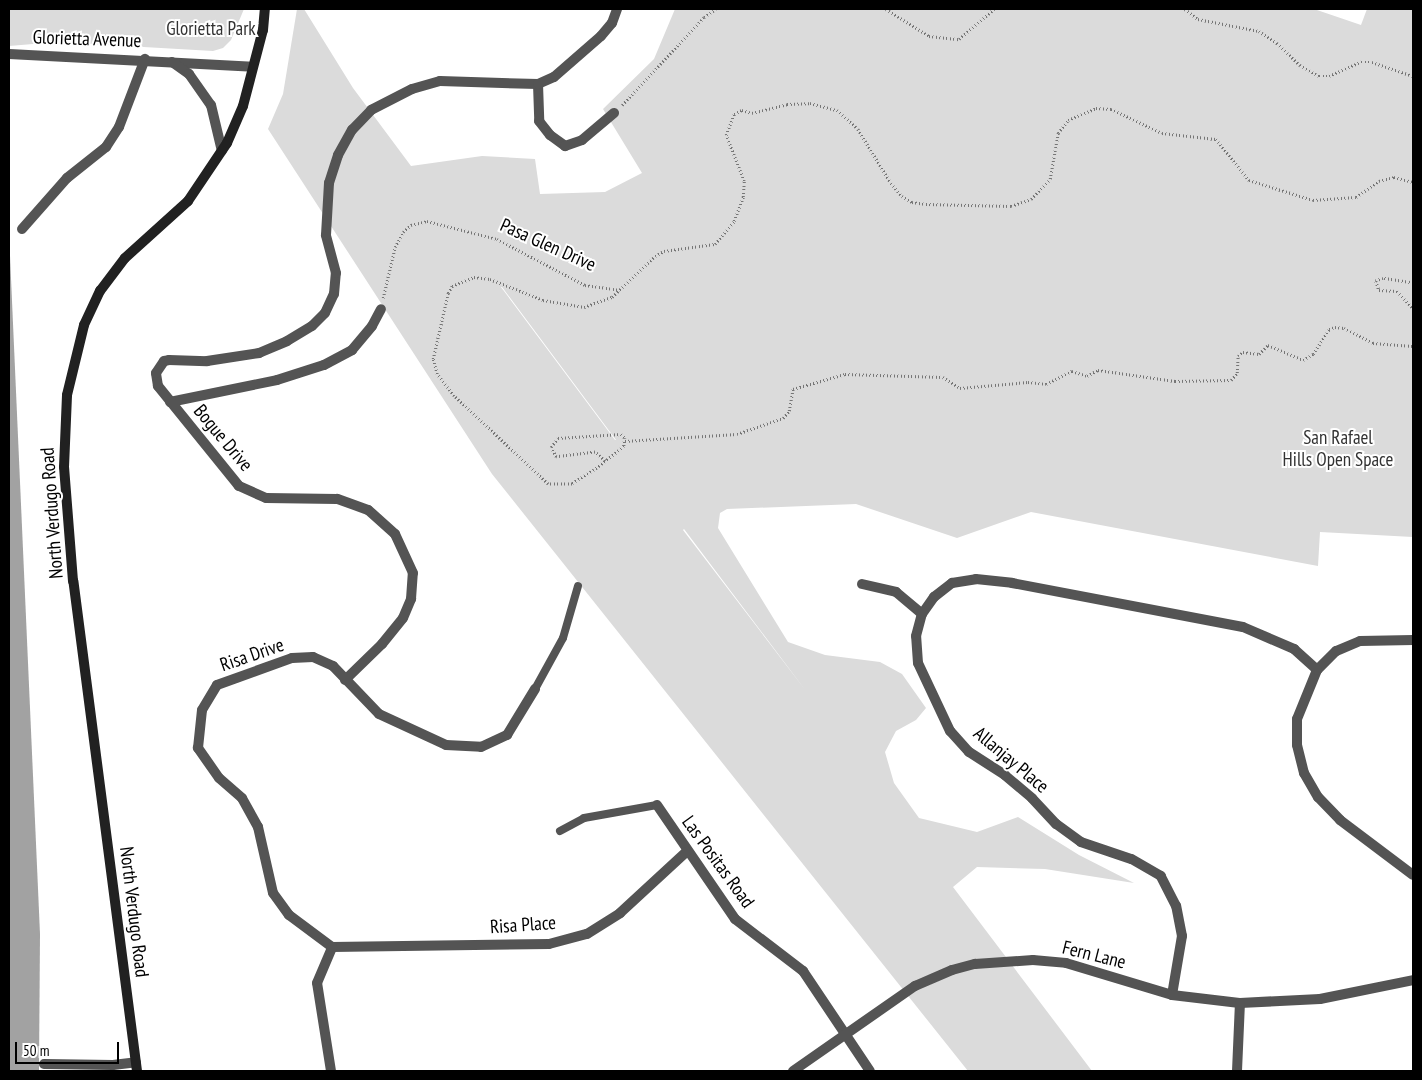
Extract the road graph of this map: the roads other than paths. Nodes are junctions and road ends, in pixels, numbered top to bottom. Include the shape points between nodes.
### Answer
1 (265, 9) edge
2 (617, 9) edge
3 (9, 54) edge
4 (145, 59) junction
5 (171, 61) junction
6 (254, 67) junction
7 (538, 84) junction
8 (614, 113) road end
9 (222, 151) junction
10 (22, 229) dead end
11 (380, 309) road end
12 (170, 402) junction
13 (862, 584) dead end
14 (578, 586) dead end
15 (922, 614) junction
16 (1413, 640) edge
17 (1317, 670) junction
18 (345, 680) junction
19 (535, 689) joint
20 (657, 805) joint
21 (560, 831) dead end
22 (686, 852) junction
23 (1413, 875) edge
24 (332, 947) junction
25 (1413, 980) edge
26 (1172, 995) junction
27 (1240, 1003) junction
28 (845, 1036) junction
29 (44, 1064) dead end
30 (137, 1067) edge
31 (331, 1071) edge
32 (793, 1071) edge
33 (870, 1071) edge
34 (1237, 1071) edge

1 - 6 main road, North Verdugo Road
2 - 7 street via 602,36 554,77
3 - 4 street, Glorietta Avenue
4 - 5 street, Glorietta Avenue
4 - 10 street via 119,127 106,147 67,178
5 - 6 street, Glorietta Avenue
5 - 9 street via 189,74 211,105
6 - 9 main road, North Verdugo Road via 243,106
7 - 8 street via 539,121 565,146 582,140
7 - 12 street, Bogue Drive via 440,82 412,89 371,110 352,130 338,155 329,183 326,235 336,274 334,294 325,313 287,342 259,353 207,361 164,362 155,378
9 - 30 main road, North Verdugo Road via 188,201 125,258 100,291 84,325 67,395 64,467 73,581
11 - 12 street via 372,326 352,350 324,365 277,380
12 - 18 street, Bogue Drive via 239,486 266,498 337,499 368,510 395,534 413,573 411,599 403,618 382,644
13 - 15 street via 882,586 896,592
14 - 19 lane via 563,638
15 - 17 street, Allanjay Place via 934,597 952,583 976,579 1012,583 1243,627 1294,649
15 - 26 street, Allanjay Place via 916,636 918,663 950,731 969,752 1005,775 1068,834 1081,842 1131,859 1161,876 1176,906 1182,936
16 - 17 street via 1360,641 1336,651
17 - 23 street via 1297,719 1297,745 1304,773 1318,797 1340,820
18 - 19 street, Risa Drive via 379,714 446,744 481,747 506,735
18 - 24 street, Risa Drive via 333,666 314,657 292,658 217,685 202,710 198,748 219,778 242,798 258,827 273,893 289,915
20 - 21 lane via 584,818
20 - 22 street, Las Positas Road
22 - 24 street, Risa Place via 620,912 587,934 549,944
22 - 28 street, Las Positas Road via 735,918 803,972
24 - 31 street via 317,983
25 - 27 street, Fern Lane via 1320,999
26 - 27 street, Fern Lane
26 - 28 street, Fern Lane via 1066,963 1033,960 975,964 915,986
27 - 34 street
28 - 32 street, Fern Lane
28 - 33 street, Las Positas Road
29 - 30 street

